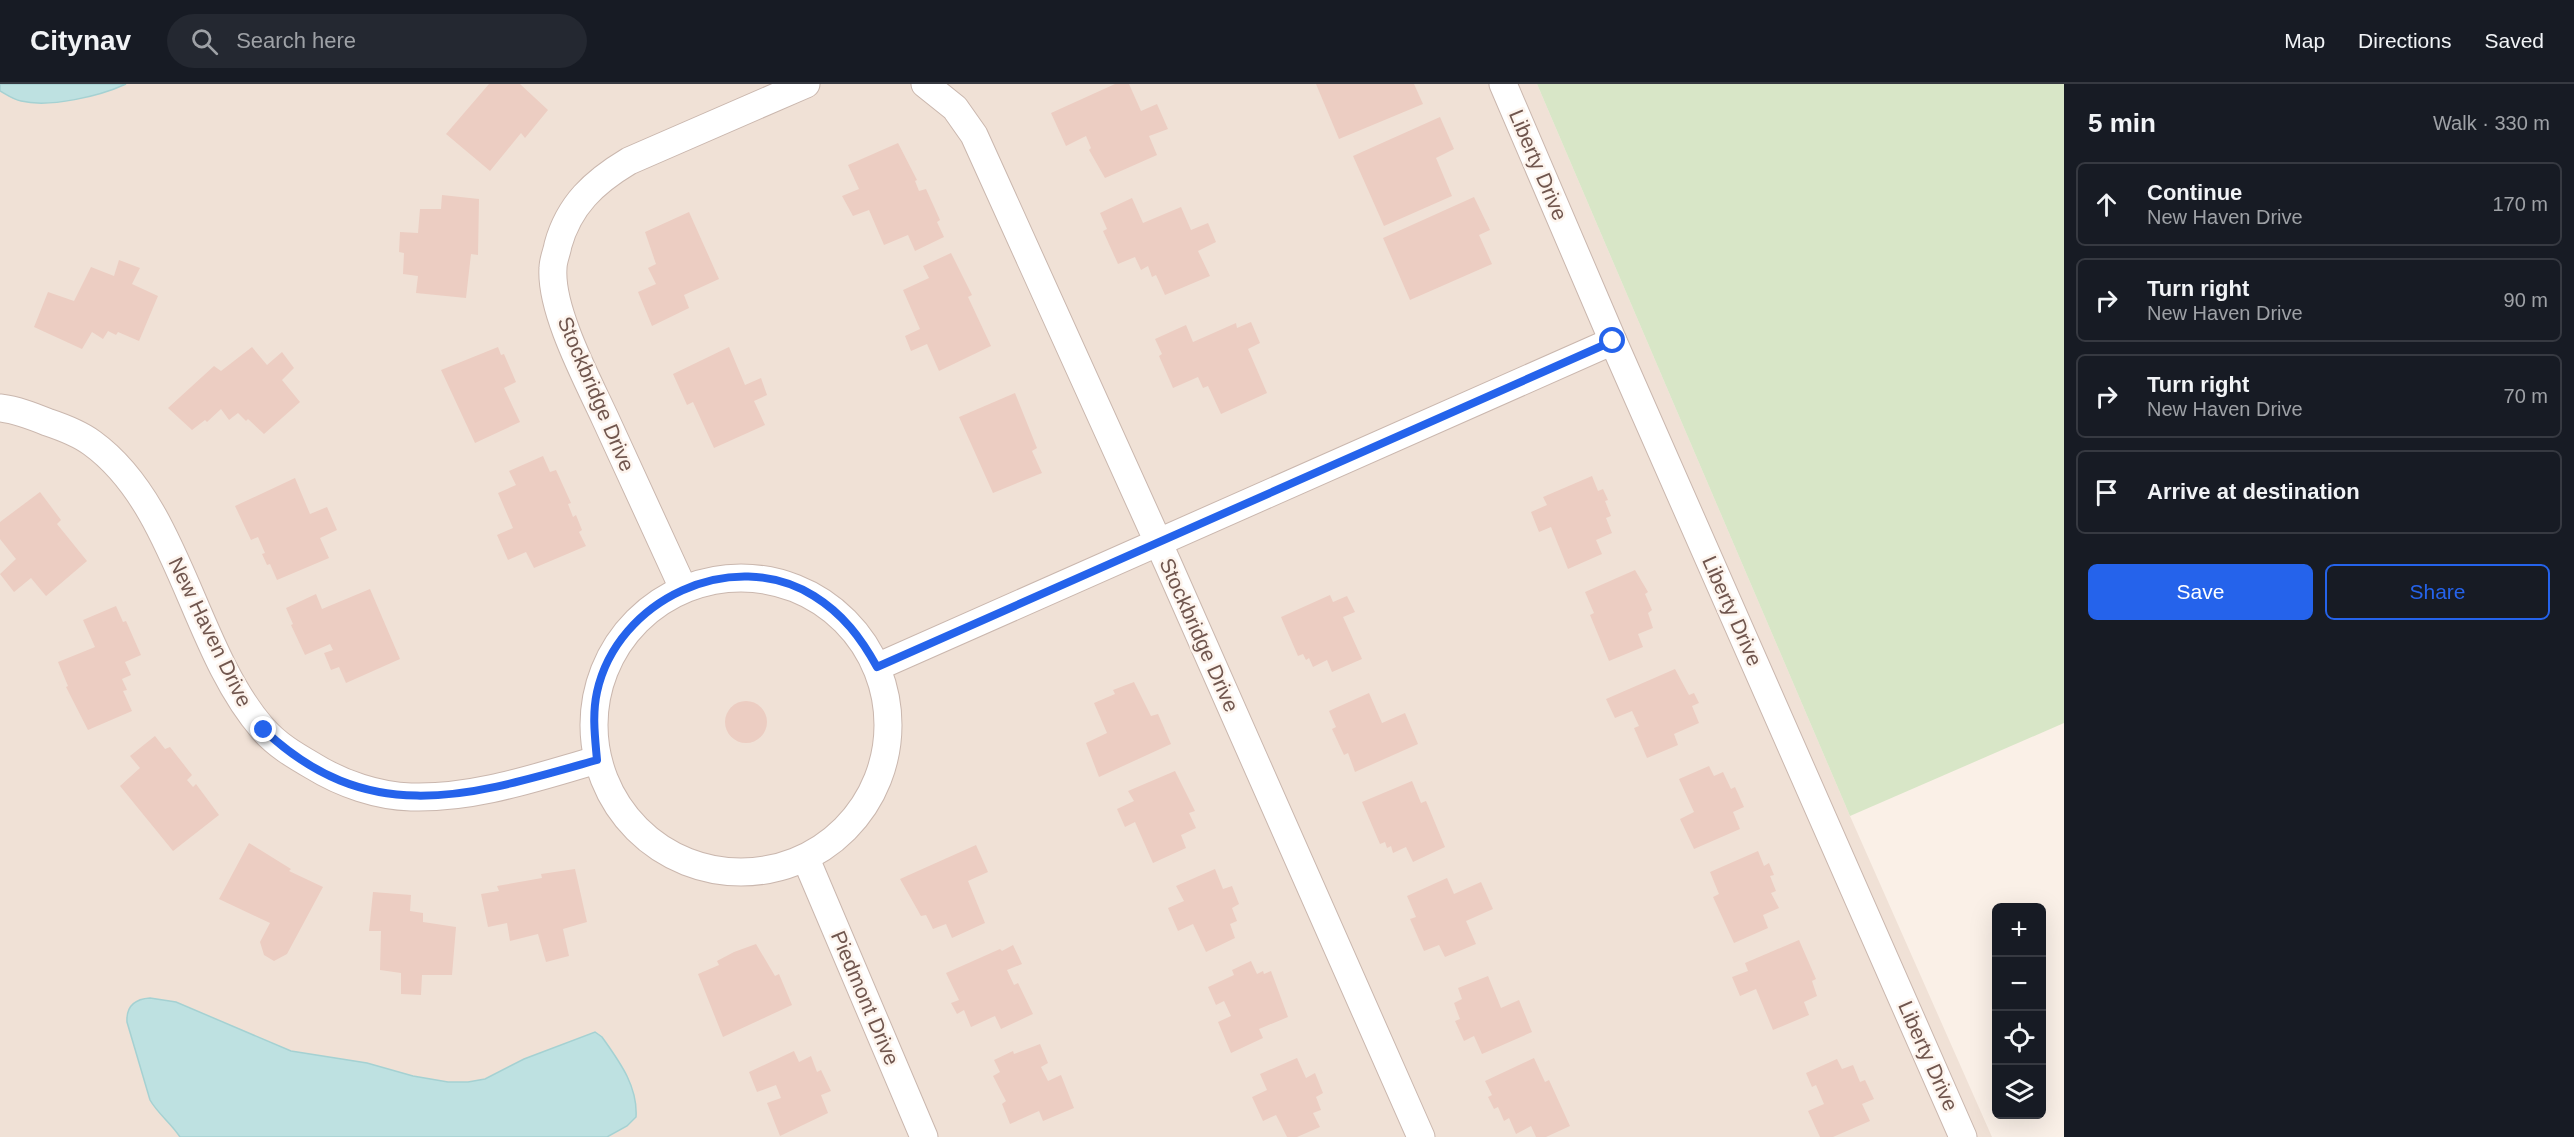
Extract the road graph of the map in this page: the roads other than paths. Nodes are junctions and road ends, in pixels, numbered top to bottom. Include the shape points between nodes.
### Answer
1 (806, 84) edge
2 (925, 84) edge
3 (1503, 84) edge
4 (1613, 341) junction
5 (0, 408) edge
6 (1158, 542) junction
7 (683, 588) junction
8 (877, 667) junction
9 (597, 760) junction
10 (806, 859) junction
11 (924, 1137) edge
12 (1421, 1137) edge
13 (1963, 1137) edge

1 - 7 street, Stockbridge Drive via 629,160 608,173 586,190 570,212 553,268 557,302 573,347
2 - 6 street, Stockbridge Drive via 955,108 974,135
3 - 4 street, Liberty Drive
4 - 6 street
4 - 13 street, Liberty Drive
5 - 9 street, New Haven Drive via 56,425 92,443 120,469 145,502 170,549 218,657 247,709 284,749 328,776 365,789 410,797 462,795
6 - 8 street
6 - 12 street, Stockbridge Drive
7 - 8 street via 717,579 750,577 782,583 812,595 839,614 861,638
7 - 9 street via 653,606 628,630 609,659 597,691 593,726
8 - 10 street via 889,721 880,777 851,825
9 - 10 street via 608,790 626,817 648,840 674,857 752,872
10 - 11 street, Piedmont Drive

